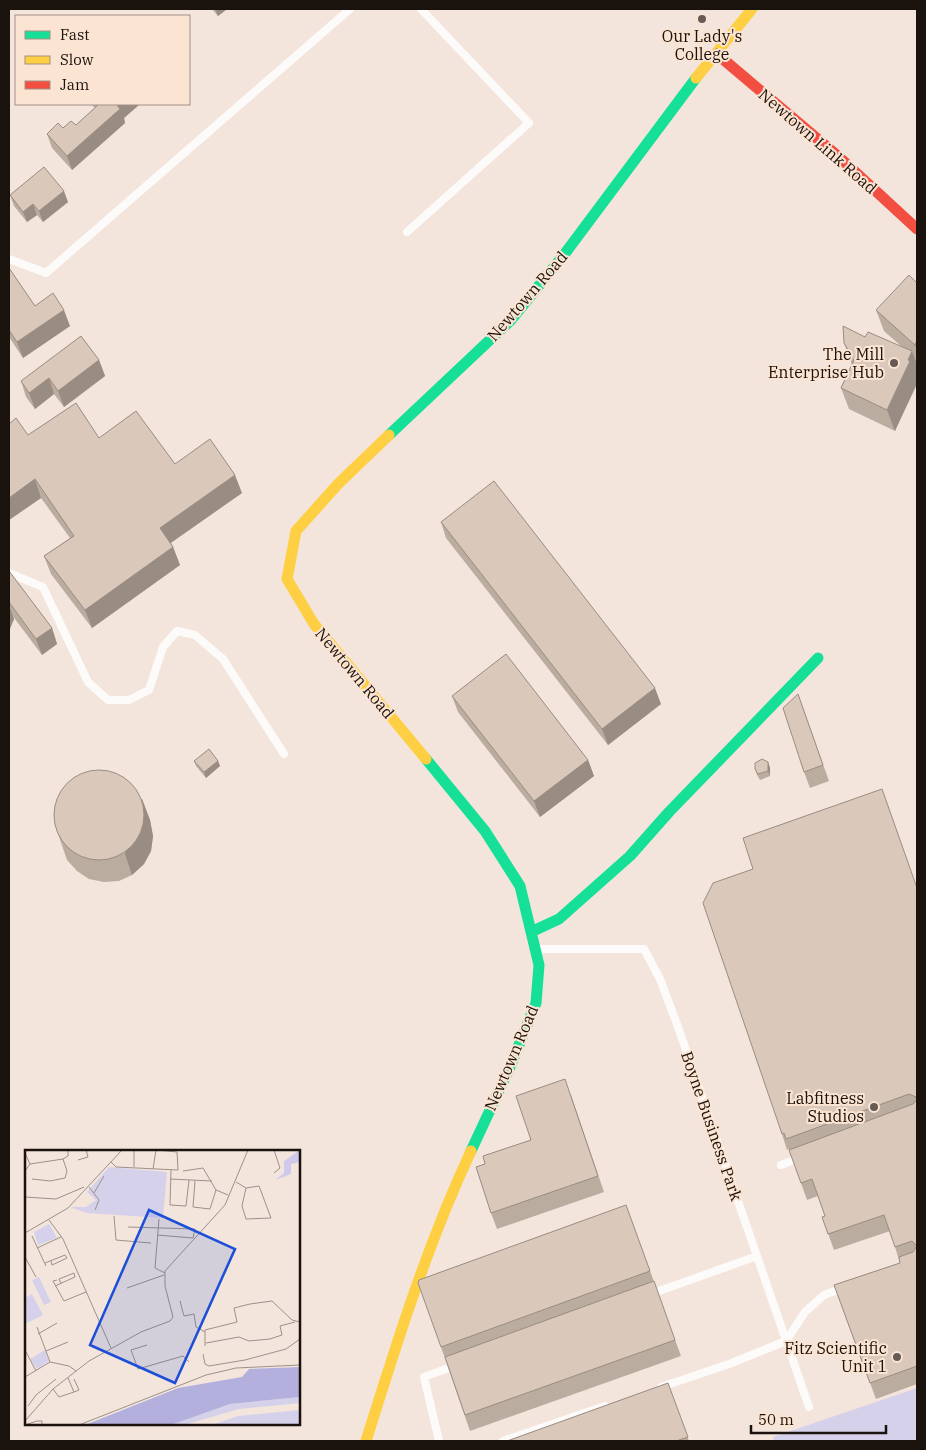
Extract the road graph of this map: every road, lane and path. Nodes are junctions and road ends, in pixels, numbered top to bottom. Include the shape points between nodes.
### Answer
1 (350, 9) edge
2 (421, 9) edge
3 (752, 9) edge
4 (717, 54) junction
5 (917, 229) edge
6 (408, 232) dead end
7 (9, 259) edge
8 (9, 573) edge
9 (818, 658) dead end
10 (284, 754) dead end
11 (533, 931) junction
12 (536, 949) junction
13 (808, 1155) edge
14 (781, 1165) dead end
15 (757, 1256) junction
16 (852, 1285) edge
17 (643, 1297) edge
18 (786, 1341) junction
19 (470, 1360) edge
20 (654, 1390) edge
21 (616, 1402) edge
22 (810, 1407) dead end
23 (366, 1441) edge
24 (439, 1441) edge
25 (503, 1441) edge

1 - 7 lane via 46,273
2 - 6 lane via 529,123
3 - 4 street, Newtown Road
4 - 5 street, Newtown Link Road via 840,158
4 - 11 street, Newtown Road via 511,320 338,484 296,531 287,579 314,624 485,831 520,886
8 - 10 lane via 43,587 88,682 108,700 129,700 149,690 163,647 177,631 195,635 223,659
9 - 11 street via 630,856 559,919
11 - 12 street, Newtown Road
12 - 15 lane, Boyne Business Park via 644,949 660,979 678,1027
12 - 23 street, Newtown Road via 539,965 536,1003 446,1204 410,1300
13 - 14 lane
15 - 17 lane
15 - 18 lane, Boyne Business Park
16 - 18 lane via 824,1295 805,1312
18 - 20 lane
18 - 22 lane, Boyne Business Park
19 - 24 lane via 424,1377
21 - 25 lane

